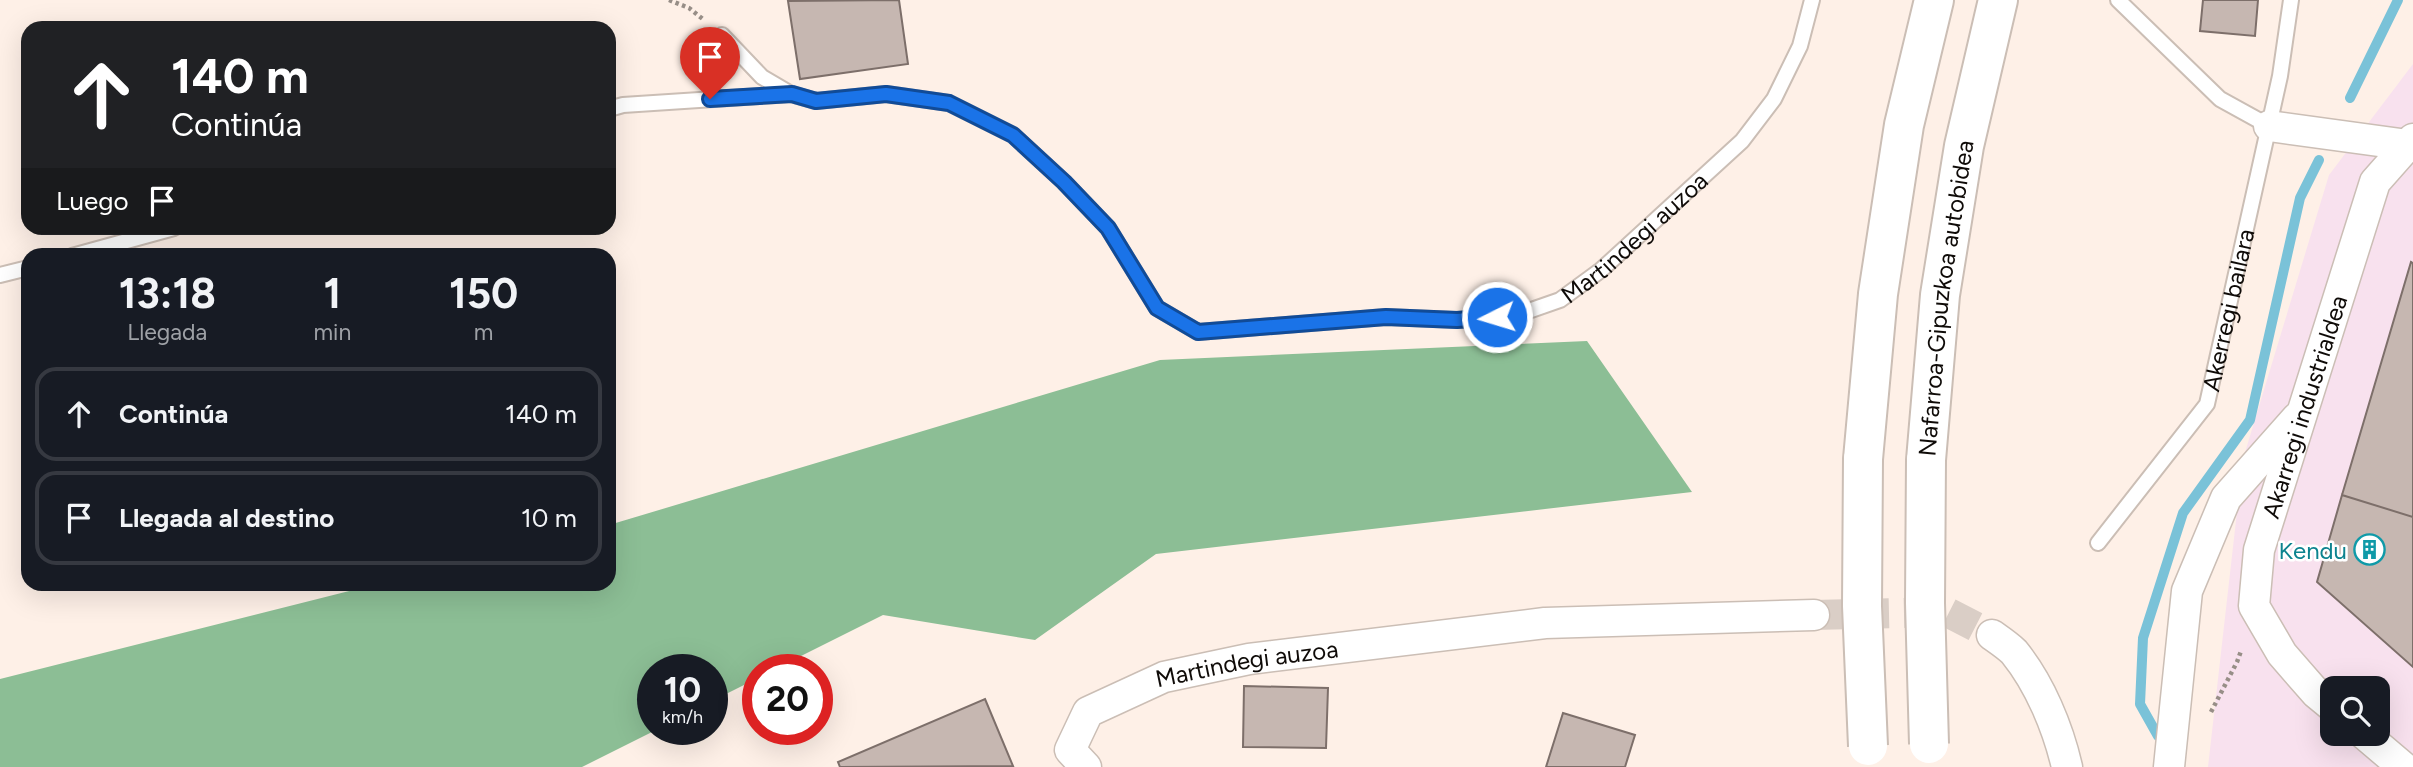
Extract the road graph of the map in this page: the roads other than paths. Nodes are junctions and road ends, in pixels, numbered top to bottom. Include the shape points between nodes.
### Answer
1 (1812, 0) edge
2 (1934, 0) edge
3 (1998, 0) edge
4 (2118, 0) edge
5 (2291, 0) edge
6 (722, 35) road end
7 (792, 94) junction
8 (616, 107) edge
9 (2269, 126) junction
10 (2410, 142) edge
11 (148, 235) edge
12 (101, 248) edge
13 (21, 270) edge
14 (0, 275) edge
15 (2303, 411) junction
16 (2098, 543) dead end
17 (1814, 615) tunnel mouth
18 (1993, 635) tunnel mouth
19 (2320, 696) edge
20 (2378, 746) edge
21 (1869, 756) edge
22 (1930, 756) edge
23 (1086, 767) edge
24 (2067, 767) edge
25 (2169, 767) edge
26 (2403, 767) edge

1 - 7 lane, Martindegi auzoa via 1800,46 1785,78 1742,141 1601,270 1560,300 1517,315 1457,320 1386,317 1198,332 1157,308 1108,228 1013,135 949,103 886,94 816,101
2 - 21 highway, bridge via 1904,125 1878,294 1863,459 1862,606
3 - 22 highway, Nafarroa-Gipuzkoa autobidea, bridge via 1964,146 1940,295 1926,460 1924,603
4 - 9 lane via 2220,99
5 - 9 lane, Akerregi bailara
6 - 7 lane, Martindegi auzoa via 762,77
7 - 8 lane
9 - 10 street
9 - 16 lane, Akerregi bailara via 2207,404
10 - 15 street, Akarregi industrialdea via 2375,182
11 - 12 lane
13 - 14 lane
15 - 19 street, Akarregi industrialdea via 2259,550 2254,606 2282,654
15 - 25 street via 2226,498 2188,591
17 - 23 street, Martindegi auzoa via 1545,622 1249,659 1164,677 1088,712 1070,750
18 - 24 street via 2013,651 2036,688 2060,738
20 - 26 street

